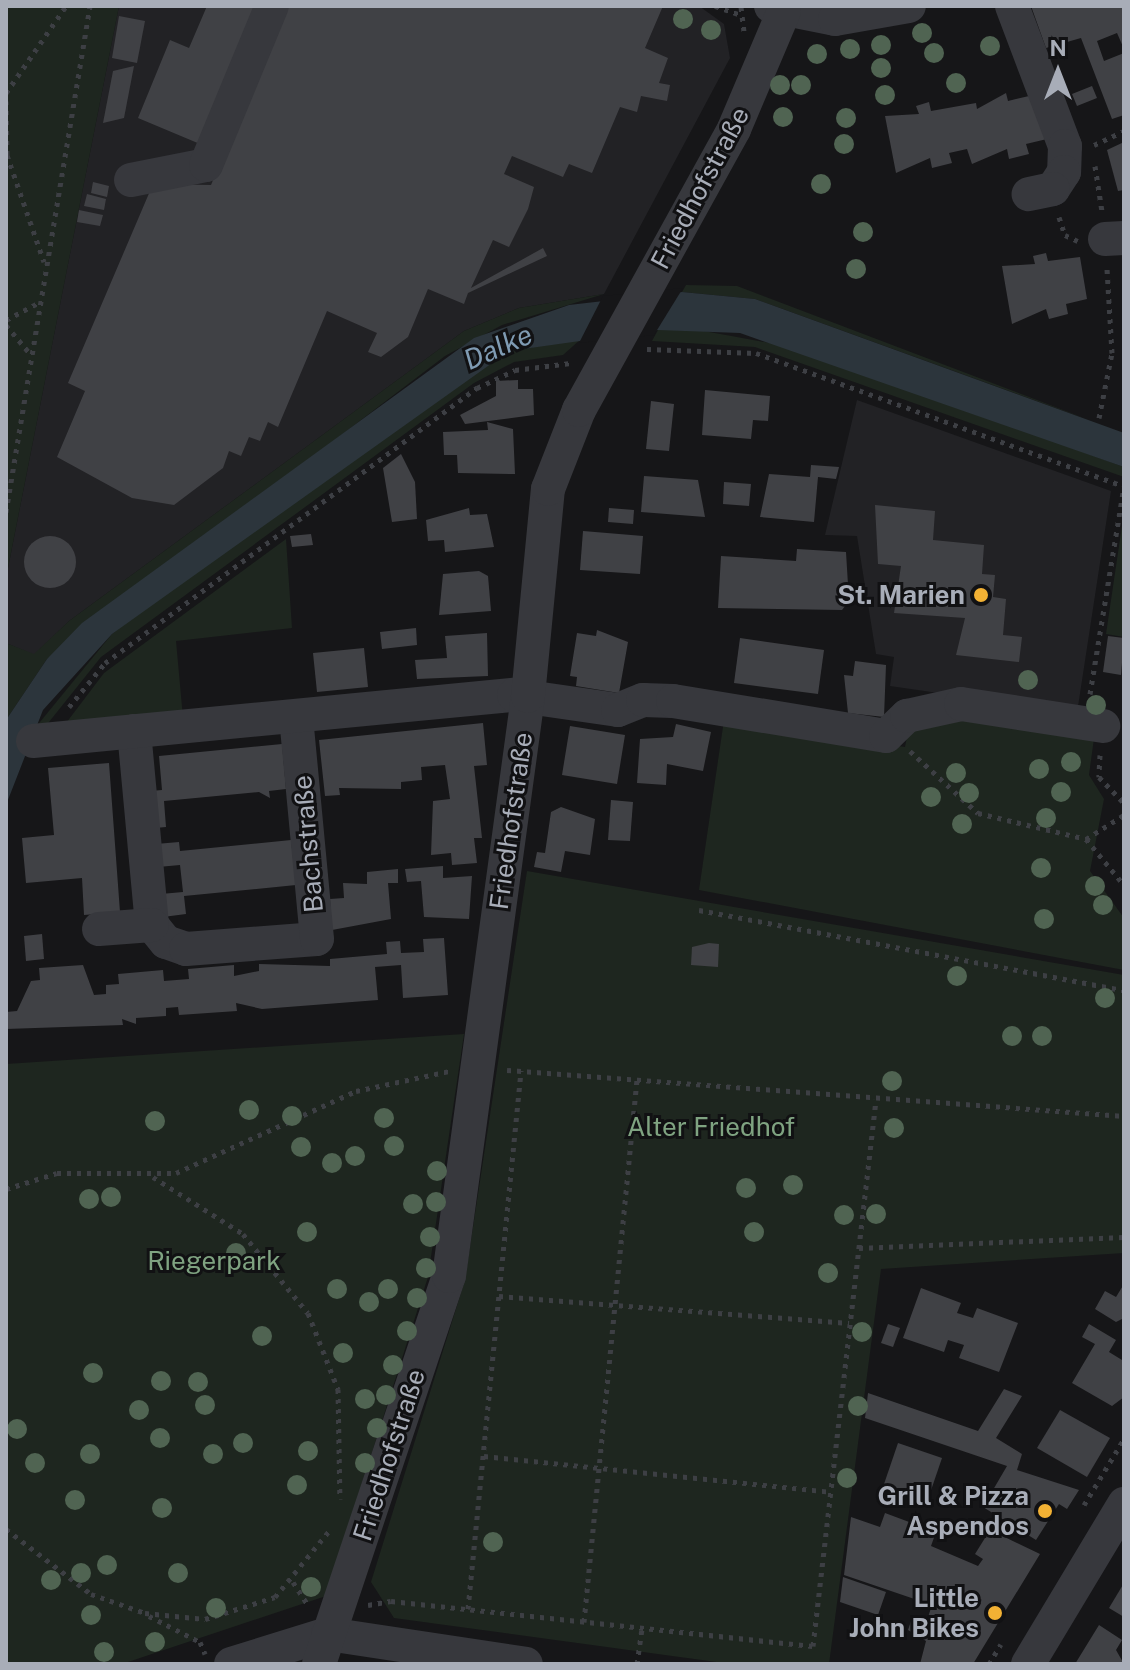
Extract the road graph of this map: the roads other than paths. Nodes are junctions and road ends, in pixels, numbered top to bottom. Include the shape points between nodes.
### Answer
1 (272, 6) edge
2 (909, 6) edge
3 (1012, 6) edge
4 (778, 8) edge
5 (131, 180) dead end
6 (1041, 192) road end
7 (528, 696) junction
8 (296, 718) junction
9 (1094, 724) road end
10 (134, 731) junction
11 (44, 740) road end
12 (152, 925) junction
13 (99, 929) dead end
14 (1124, 1504) edge
15 (328, 1637) edge
16 (231, 1664) edge
17 (526, 1664) edge
18 (1028, 1664) edge

1 - 5 street via 206,165
2 - 4 street via 835,19
3 - 6 street via 1065,146 1064,172
4 - 7 street, Friedhofstraße via 734,129 613,347 548,489
7 - 8 street
7 - 9 street via 618,710 643,700 673,701 891,734 907,716 961,704
7 - 15 street, Friedhofstraße via 449,1276
8 - 10 street
8 - 12 street, Bachstraße via 317,939 186,949 166,942
10 - 11 street
10 - 12 street
12 - 13 street
14 - 18 street
15 - 16 street
15 - 17 street

